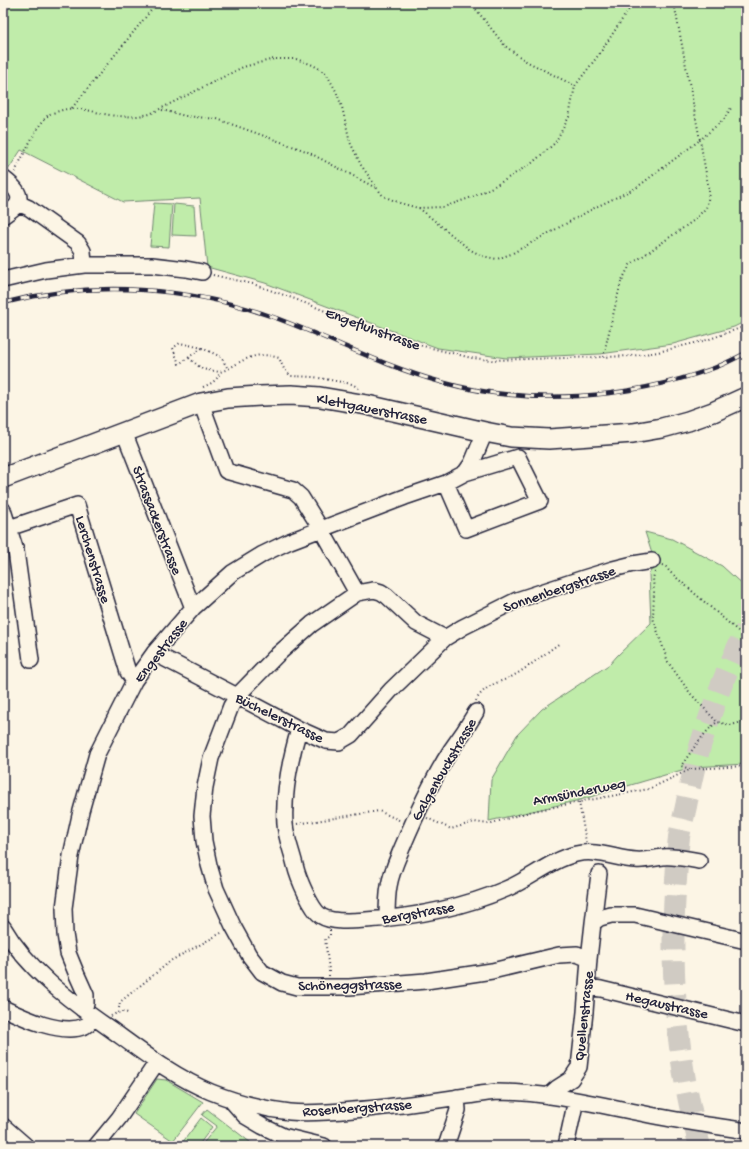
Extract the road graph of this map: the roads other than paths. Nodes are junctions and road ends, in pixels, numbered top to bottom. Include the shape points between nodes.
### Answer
1 (7, 181) edge
2 (18, 203) junction
3 (3, 216) edge
4 (84, 265) junction
5 (202, 272) road end
6 (3, 280) edge
7 (202, 395) junction
8 (746, 397) edge
9 (124, 432) junction
10 (485, 432) junction
11 (465, 473) junction
12 (3, 478) edge
13 (446, 483) junction
14 (3, 510) edge
15 (9, 528) junction
16 (321, 529) junction
17 (655, 562) road end
18 (357, 593) junction
19 (192, 608) junction
20 (446, 638) junction
21 (154, 653) junction
22 (31, 660) dead end
23 (134, 681) junction
24 (237, 696) junction
25 (476, 712) road end
26 (299, 729) junction
27 (699, 861) dead end
28 (599, 874) dead end
29 (388, 919) junction
30 (597, 921) junction
31 (3, 927) edge
32 (746, 941) edge
33 (589, 959) junction
34 (587, 987) junction
35 (3, 1008) edge
36 (82, 1009) junction
37 (94, 1018) junction
38 (746, 1024) edge
39 (157, 1062) junction
40 (548, 1096) junction
41 (457, 1097) junction
42 (231, 1100) junction
43 (576, 1100) junction
44 (3, 1126) edge
45 (746, 1131) edge
46 (287, 1141) edge
47 (26, 1146) edge
48 (96, 1146) edge
49 (324, 1146) edge
50 (446, 1146) edge
51 (566, 1146) edge

1 - 2 street via 17,191
2 - 3 street
2 - 4 street via 78,243 83,251
4 - 5 street via 152,265
4 - 6 street via 46,270
7 - 9 main road, Klettgauerstrasse
7 - 10 main road, Klettgauerstrasse via 228,398 291,395 320,397 367,404
7 - 16 street via 226,471 293,490
8 - 10 main road, Klettgauerstrasse via 688,421 633,433 549,439 511,437
9 - 12 main road, Klettgauerstrasse
9 - 19 street, Strassackerstrasse
10 - 11 street
11 - 13 street, Engestrasse
11 - 13 street, Engestrasse via 518,457 540,501 466,529
13 - 16 street, Engestrasse
14 - 15 street
15 - 22 street via 16,551
15 - 23 street, Lerchenstrasse via 77,505 128,672
16 - 18 street
16 - 19 street, Engestrasse via 263,554 232,573
17 - 20 street, Sonnenbergstrasse via 613,569 517,600
18 - 20 street via 368,590 381,592 416,623
18 - 24 street via 312,624
19 - 21 street, Engestrasse
20 - 26 street, Büchelerstrasse via 391,690 351,735 339,742 326,741
21 - 23 street, Engestrasse
21 - 24 street, Büchelerstrasse
23 - 36 street, Engestrasse via 97,754 71,856 64,908 65,934 68,953 86,995 86,1004
24 - 26 street, Büchelerstrasse
24 - 33 street, Schöneggstrasse via 211,758 202,816 204,841 216,889 233,926 262,972 282,983 297,987 328,988 426,981 492,971 559,955 577,954
25 - 29 street, Galgenbuckstrasse via 451,751 414,819 389,885
26 - 29 street, Bergstrasse via 287,779 285,813 285,826 297,876 311,903 320,915 330,920
27 - 29 street, Bergstrasse via 674,856 637,860 588,852 567,857 508,889 482,899 422,914
28 - 30 street, Quellenstrasse
30 - 32 street via 611,915 635,915
30 - 33 street, Quellenstrasse
31 - 36 street, Rosenbergstrasse via 25,957 68,999
33 - 34 street, Quellenstrasse
34 - 38 street, Hegaustrasse
34 - 40 street, Quellenstrasse via 579,1067 571,1079
35 - 37 street via 40,1024 61,1028 76,1029 85,1026
36 - 37 street, Rosenbergstrasse
37 - 39 street, Rosenbergstrasse
39 - 42 street, Rosenbergstrasse via 209,1092
39 - 48 street via 119,1118
40 - 41 street, Rosenbergstrasse via 496,1092
40 - 43 street, Rosenbergstrasse
41 - 42 street, Rosenbergstrasse via 378,1108 314,1113 268,1109
41 - 50 street via 458,1110
42 - 46 street via 245,1116
43 - 45 street, Rosenbergstrasse
43 - 51 street
44 - 47 street
46 - 49 street

